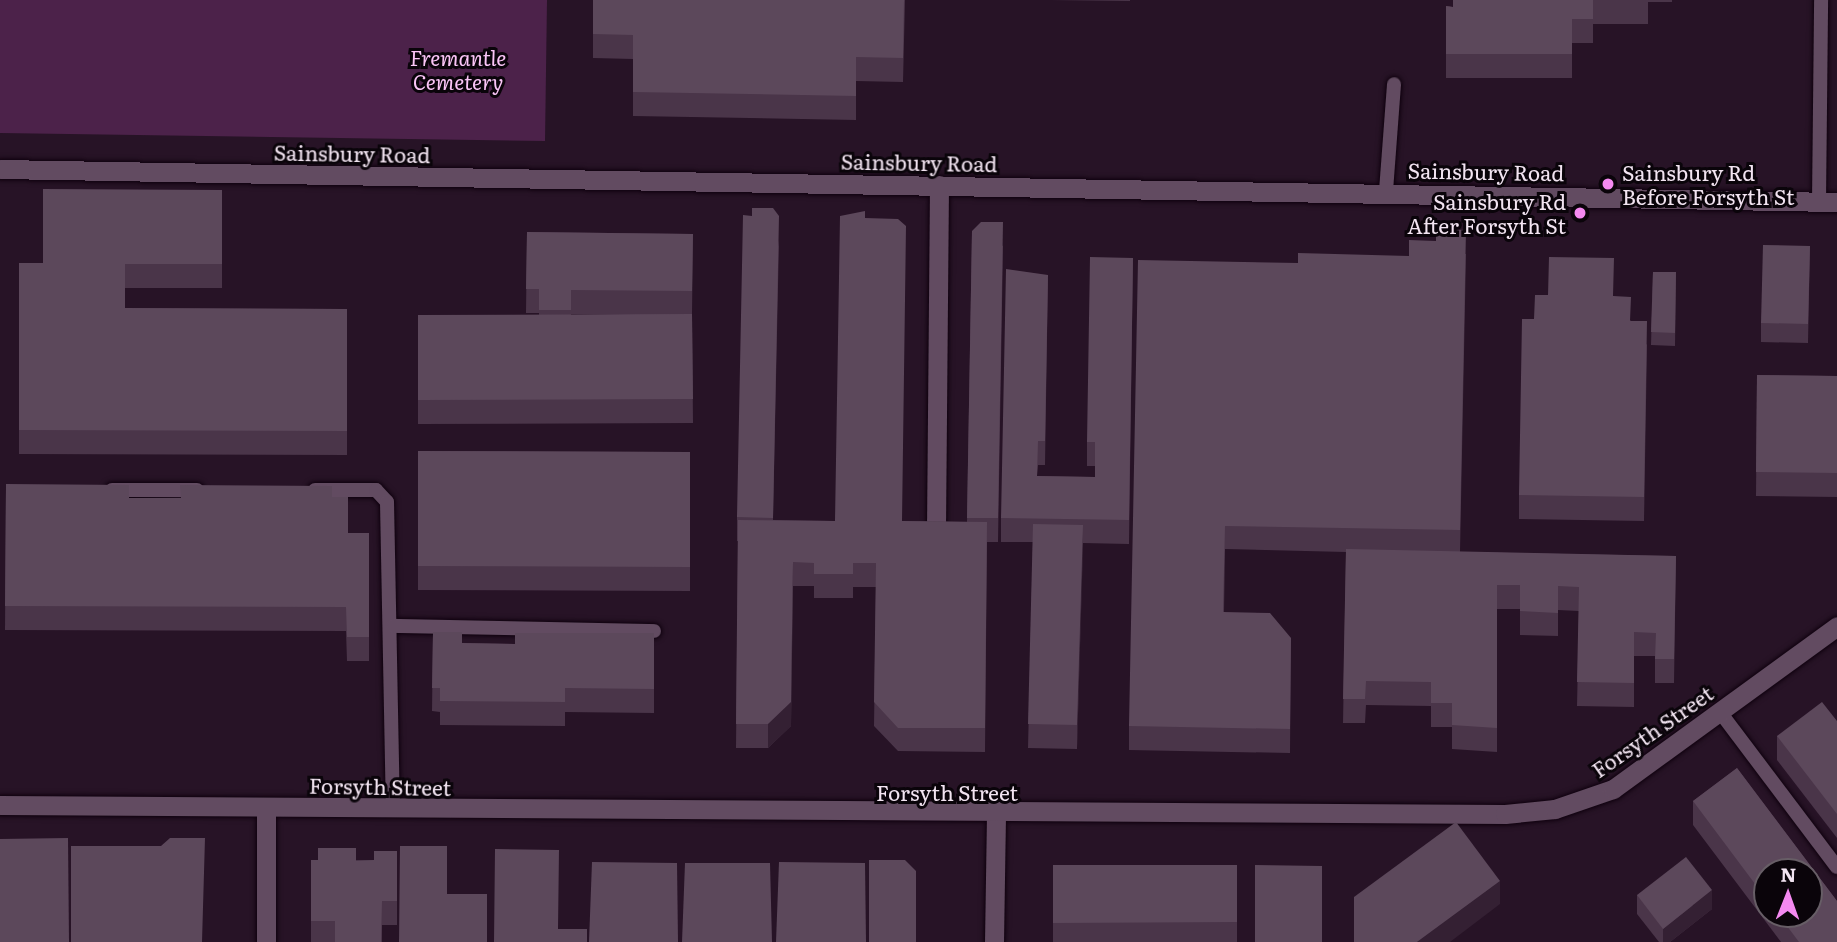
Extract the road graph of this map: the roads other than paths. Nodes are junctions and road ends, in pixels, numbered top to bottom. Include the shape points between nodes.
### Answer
1 (1821, 0) edge
2 (1394, 84) dead end
3 (0, 169) edge
4 (939, 186) junction
5 (1386, 191) junction
6 (1828, 202) edge
7 (92, 490) edge
8 (214, 490) edge
9 (295, 490) edge
10 (936, 529) edge
11 (394, 626) junction
12 (1837, 626) edge
13 (654, 631) edge
14 (1720, 712) junction
15 (0, 805) edge
16 (266, 807) junction
17 (393, 809) junction
18 (996, 815) junction
19 (1837, 867) edge
20 (266, 942) edge
21 (994, 942) edge

1 - 6 lane
2 - 5 lane
3 - 4 street, Sainsbury Road
4 - 5 street, Sainsbury Road
4 - 10 street
5 - 6 street, Sainsbury Road
7 - 8 lane
9 - 11 lane via 376,491 387,502
11 - 13 lane
11 - 17 lane
12 - 14 street, Forsyth Street
14 - 18 street, Forsyth Street via 1612,789 1555,809
14 - 19 lane
15 - 16 street, Forsyth Street
16 - 17 street, Forsyth Street
16 - 20 street
17 - 18 street, Forsyth Street
18 - 21 street

